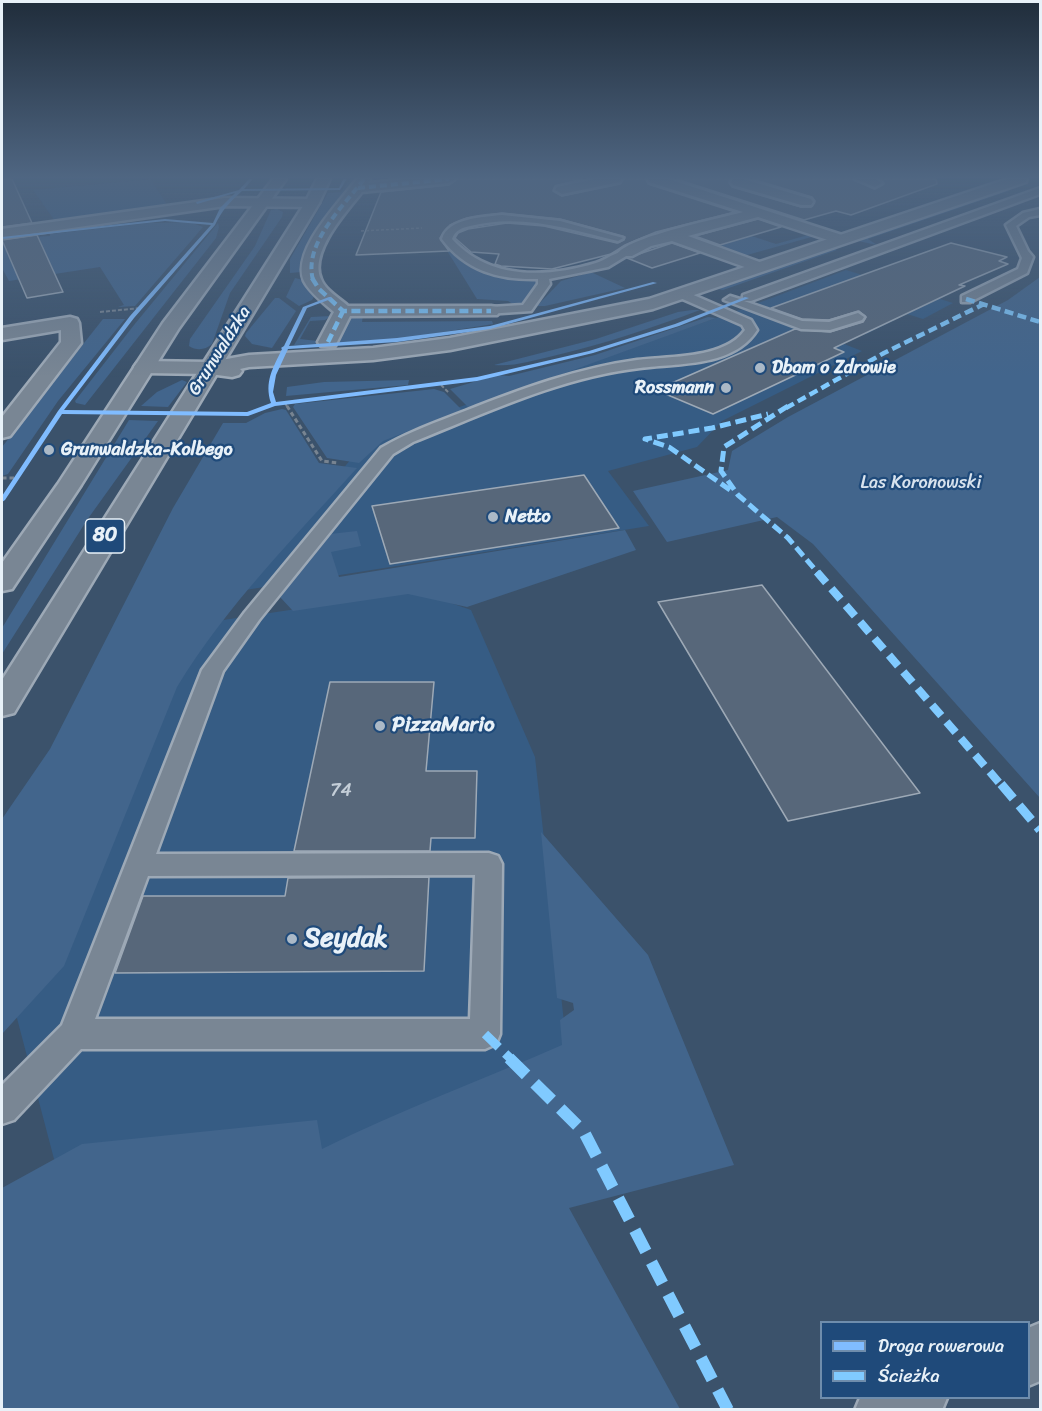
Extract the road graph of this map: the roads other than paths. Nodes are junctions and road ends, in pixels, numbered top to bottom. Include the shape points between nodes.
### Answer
1 (232, 245) edge
2 (286, 245) edge
3 (317, 245) edge
4 (451, 245) edge
5 (641, 245) edge
6 (698, 245) edge
7 (823, 245) edge
8 (893, 245) edge
9 (1020, 245) edge
10 (626, 253) joint
11 (759, 267) junction
12 (543, 276) junction
13 (690, 291) junction
14 (747, 298) dead end
15 (966, 299) dead end
16 (653, 304) junction
17 (343, 311) junction
18 (491, 311) joint
19 (858, 317) dead end
20 (2, 334) edge
21 (328, 342) dead end
22 (144, 367) junction
23 (210, 368) junction
24 (2, 430) edge
25 (2, 583) edge
26 (2, 705) edge
27 (138, 865) junction
28 (74, 1034) junction
29 (2, 1108) edge
30 (914, 1399) edge
31 (885, 1410) edge

1 - 22 main road
2 - 23 main road, Grunwaldzka / 80
3 - 17 main road via 310,263 314,283
4 - 12 lane via 477,266 508,275
5 - 10 main road
6 - 11 main road
7 - 11 main road
8 - 14 lane
9 - 15 lane via 1028,257 1023,271
10 - 12 lane via 604,265
11 - 13 main road
12 - 18 lane via 544,284 527,308
13 - 16 main road
13 - 19 lane via 801,325 831,326
13 - 27 lane via 747,323 751,330 749,338 728,350 707,355 580,374 407,439 387,451 252,616 213,670
16 - 23 main road via 450,344 373,354 249,361
16 - 23 main road via 581,336 422,367 273,375
17 - 18 main road
17 - 21 main road
20 - 24 main road via 70,323 71,343
22 - 23 main road
22 - 25 main road
23 - 26 main road, Grunwaldzka / 80
27 - 28 lane
27 - 28 lane via 489,864 485,1034
28 - 29 lane
30 - 31 main road

